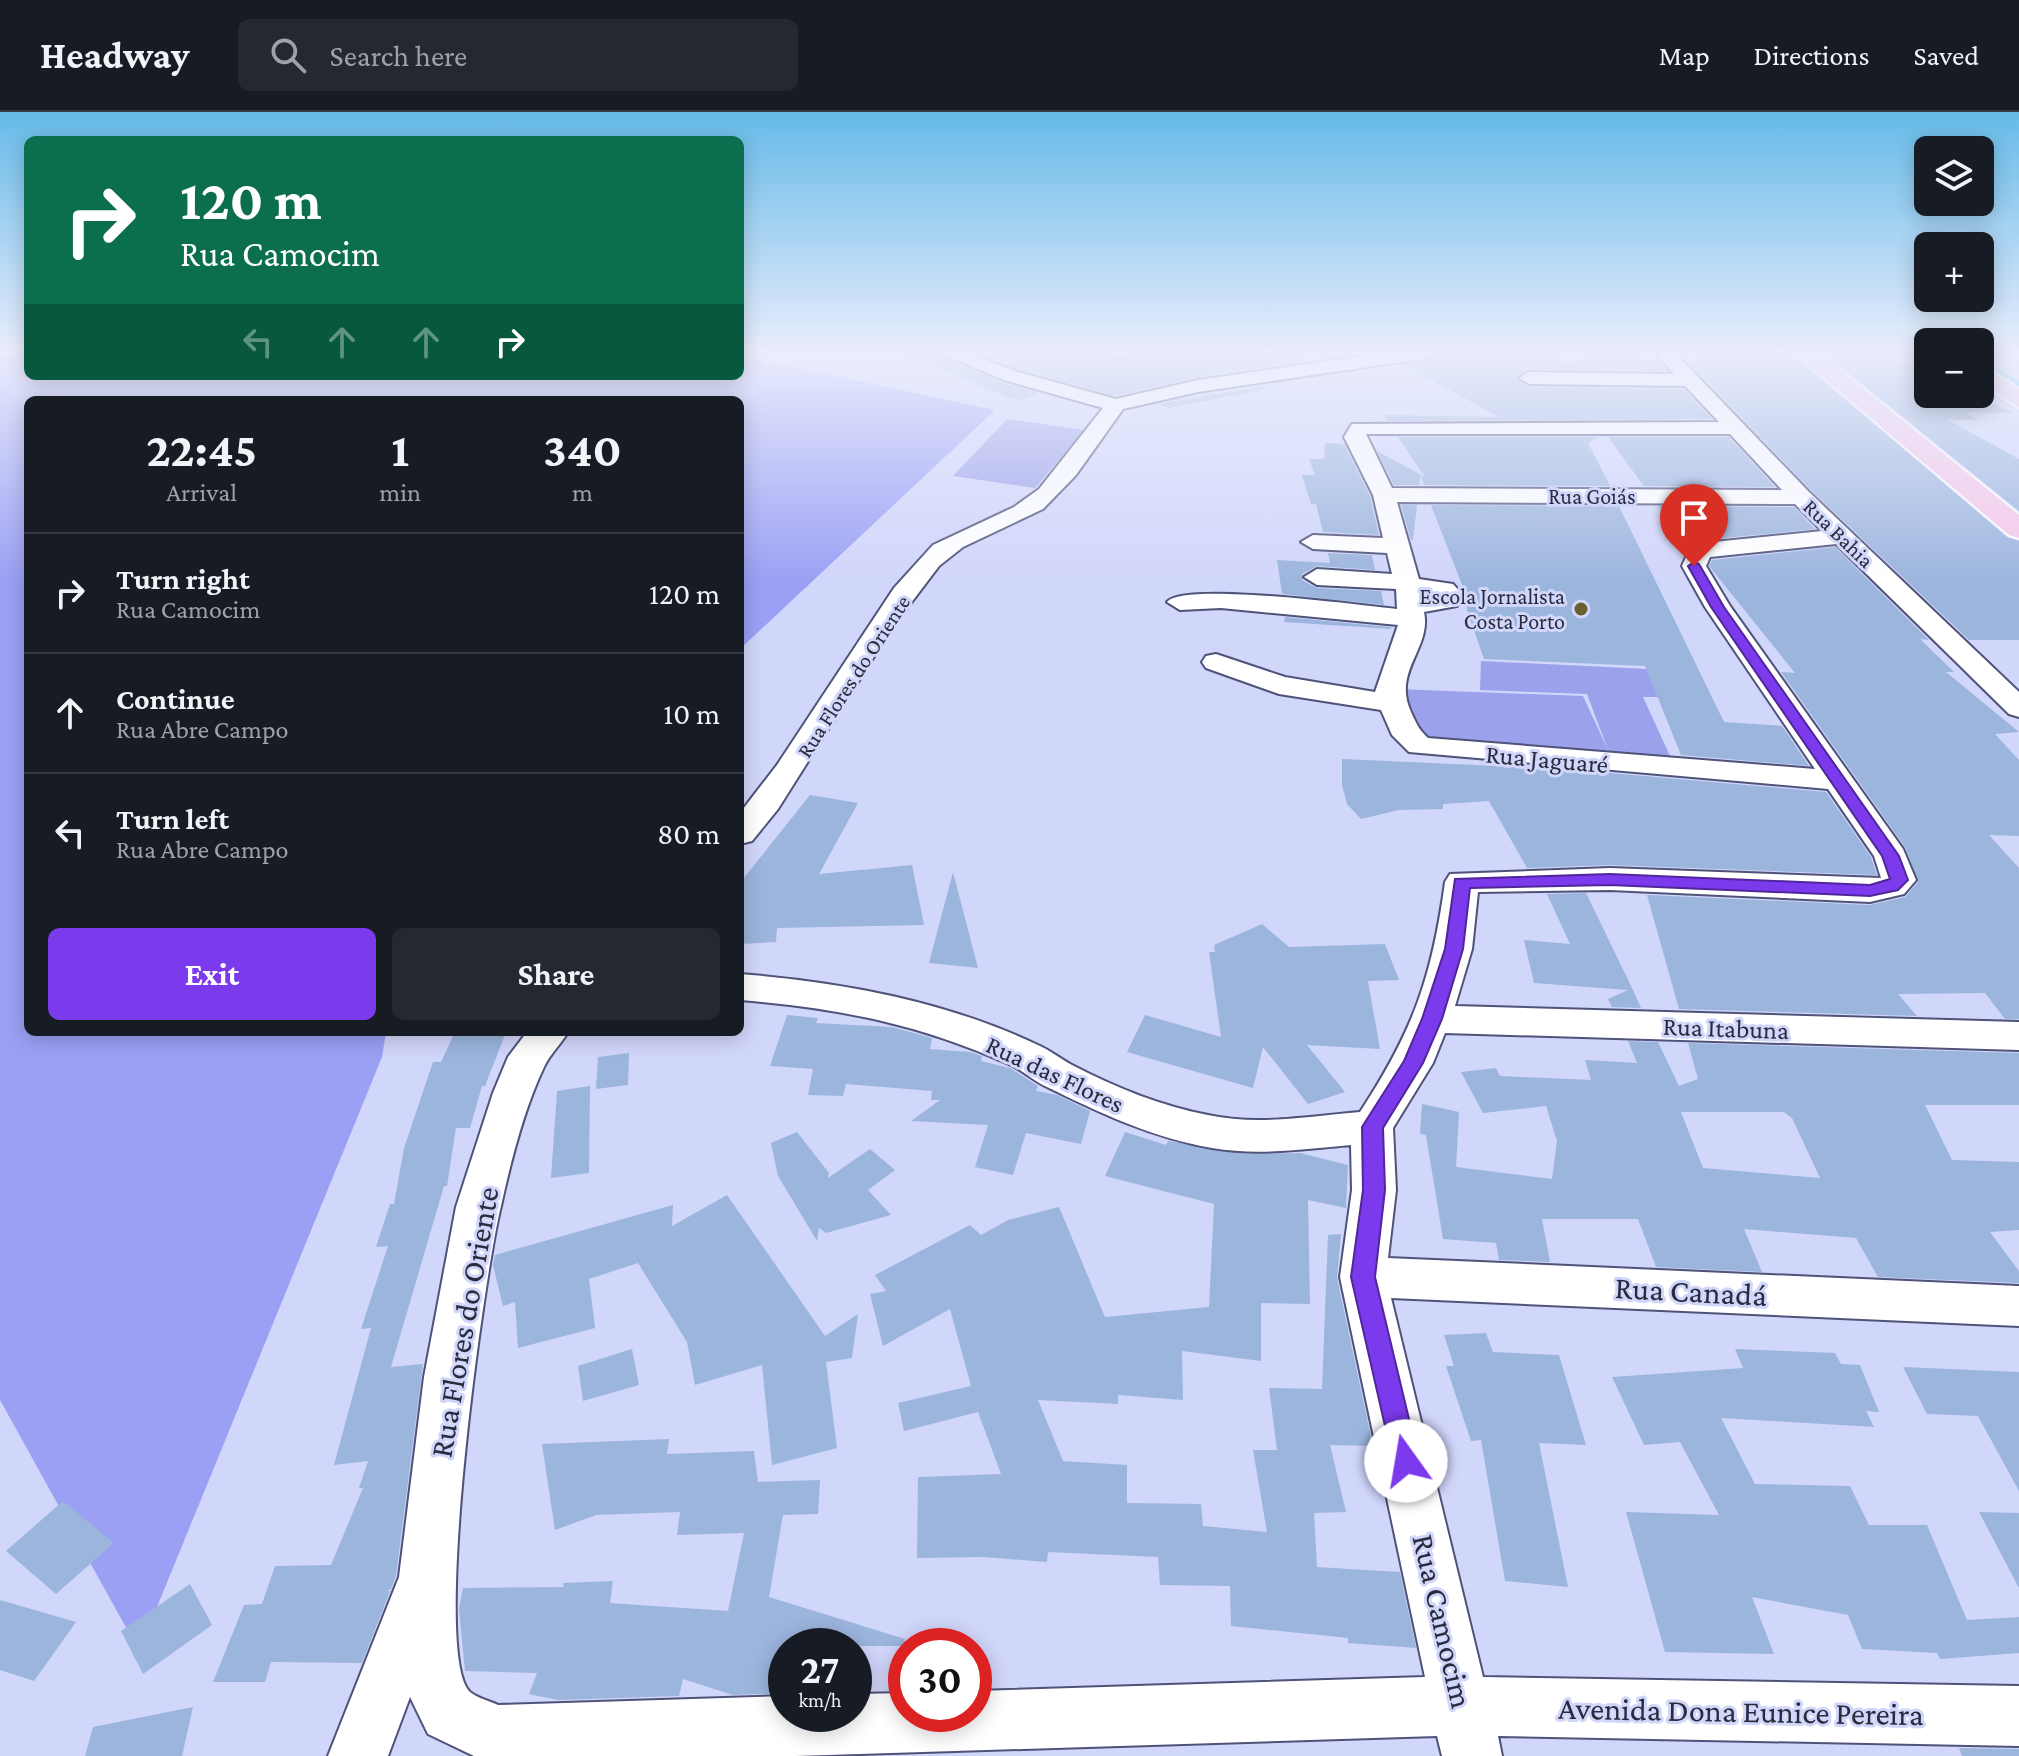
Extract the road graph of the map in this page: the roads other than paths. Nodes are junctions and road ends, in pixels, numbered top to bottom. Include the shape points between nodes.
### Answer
1 (1097, 429) edge
2 (1359, 429) edge
3 (1734, 429) edge
4 (1897, 429) edge
5 (1384, 495) junction
6 (1801, 497) junction
7 (2019, 529) edge
8 (1843, 536) junction
9 (1313, 542) dead end
10 (1396, 546) junction
11 (1317, 577) dead end
12 (1409, 597) junction
13 (1180, 602) dead end
14 (1216, 662) dead end
15 (1392, 703) junction
16 (2017, 705) edge
17 (1837, 780) junction
18 (744, 829) edge
19 (744, 987) edge
20 (1432, 1019) junction
21 (550, 1036) edge
22 (2019, 1036) edge
23 (1372, 1127) junction
24 (1363, 1277) junction
25 (2019, 1306) edge
26 (427, 1578) junction
27 (2019, 1716) edge
28 (1468, 1731) edge
29 (358, 1756) edge

1 - 18 street, Rua Flores do Oriente via 1036,504 950,542 929,561 857,661 777,791
2 - 5 street via 1354,437
3 - 6 street, Rua Bahia
4 - 7 main road
5 - 6 street, Rua Goiás
5 - 10 street
6 - 8 street, Rua Bahia
8 - 16 street, Rua Bahia
8 - 17 street via 1713,548 1699,553 1694,566
9 - 10 street
10 - 12 street
11 - 12 street
12 - 13 street
12 - 15 street via 1411,630 1393,672
14 - 15 street via 1279,685
15 - 17 street, Rua Jaguaré via 1407,735 1434,750
17 - 20 street via 1896,865 1899,880 1892,886 1870,891 1610,879 1462,882 1454,949
19 - 23 street, Rua das Flores via 819,993 911,1013 1027,1056 1147,1116 1210,1132 1252,1137
20 - 22 street, Rua Itabuna
20 - 23 street via 1413,1063
21 - 26 street, Rua Flores do Oriente via 528,1057 478,1207 449,1377
23 - 24 street, Rua Camocim via 1374,1190
24 - 25 street, Rua Canadá
24 - 28 street, Rua Camocim
26 - 28 street, Avenida Dona Eunice Pereira via 431,1677 449,1713 496,1735
26 - 29 street
27 - 28 street, Avenida Dona Eunice Pereira

